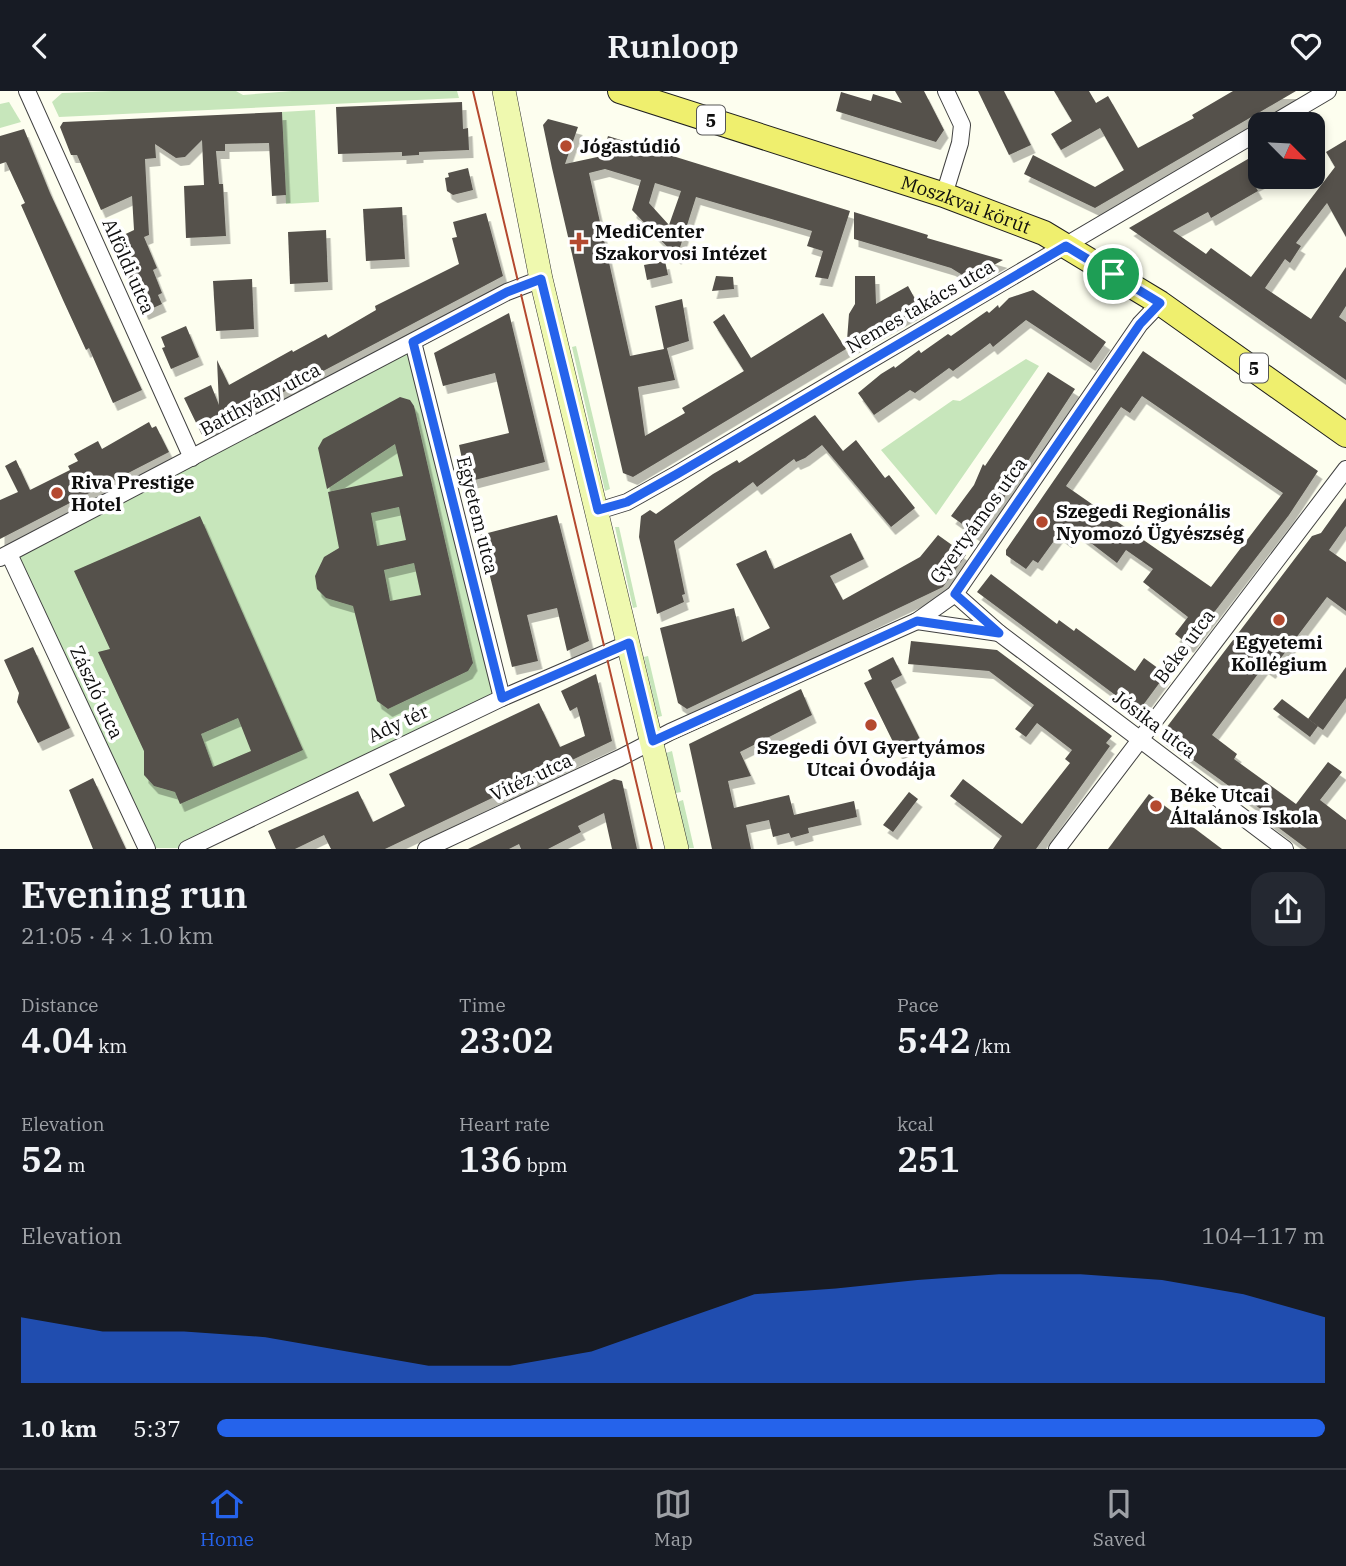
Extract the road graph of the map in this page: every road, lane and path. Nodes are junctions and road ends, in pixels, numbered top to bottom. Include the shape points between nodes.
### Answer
1 (27, 91) edge
2 (504, 91) edge
3 (620, 91) edge
4 (946, 91) edge
5 (1328, 91) edge
6 (1292, 112) edge
7 (1248, 138) edge
8 (944, 195) junction
9 (1066, 246) junction
10 (541, 279) junction
11 (1160, 303) junction
12 (413, 342) junction
13 (1346, 435) edge
14 (192, 458) junction
15 (1346, 469) edge
16 (598, 510) junction
17 (4, 556) edge
18 (955, 594) junction
19 (917, 621) junction
20 (999, 633) junction
21 (629, 643) junction
22 (502, 698) junction
23 (1140, 739) junction
24 (653, 741) junction
25 (147, 849) edge
26 (187, 849) edge
27 (426, 849) edge
28 (677, 849) edge
29 (1057, 849) edge
30 (1285, 849) edge

1 - 14 street, Alföldi utca
2 - 10 street
3 - 8 main road, Moszkvai körút / 5
4 - 8 street via 962,125
5 - 6 street
7 - 9 street, Nemes takács utca
8 - 9 main road, Moszkvai körút / 5 via 1011,218
9 - 11 main road, Moszkvai körút / 5
9 - 16 street, Nemes takács utca via 658,485 618,506
10 - 12 street, Batthyány utca
10 - 16 street
11 - 13 main road, Moszkvai körút / 5
11 - 18 street, Gyertyámos utca via 1140,324
12 - 14 street, Batthyány utca
12 - 22 street, Egyetem utca
14 - 17 street, Batthyány utca
15 - 23 street, Béke utca
16 - 21 street
17 - 25 street, Zászló utca
18 - 19 street, Gyertyámos utca
18 - 20 street, Jósika utca
19 - 20 street, Jósika utca
19 - 24 street, Gyertyámos utca
20 - 23 street, Jósika utca
21 - 22 street, Ady tér
21 - 24 street
22 - 26 street, Ady tér
23 - 29 street, Béke utca
23 - 30 street, Jósika utca
24 - 27 street, Vitéz utca
24 - 28 street

